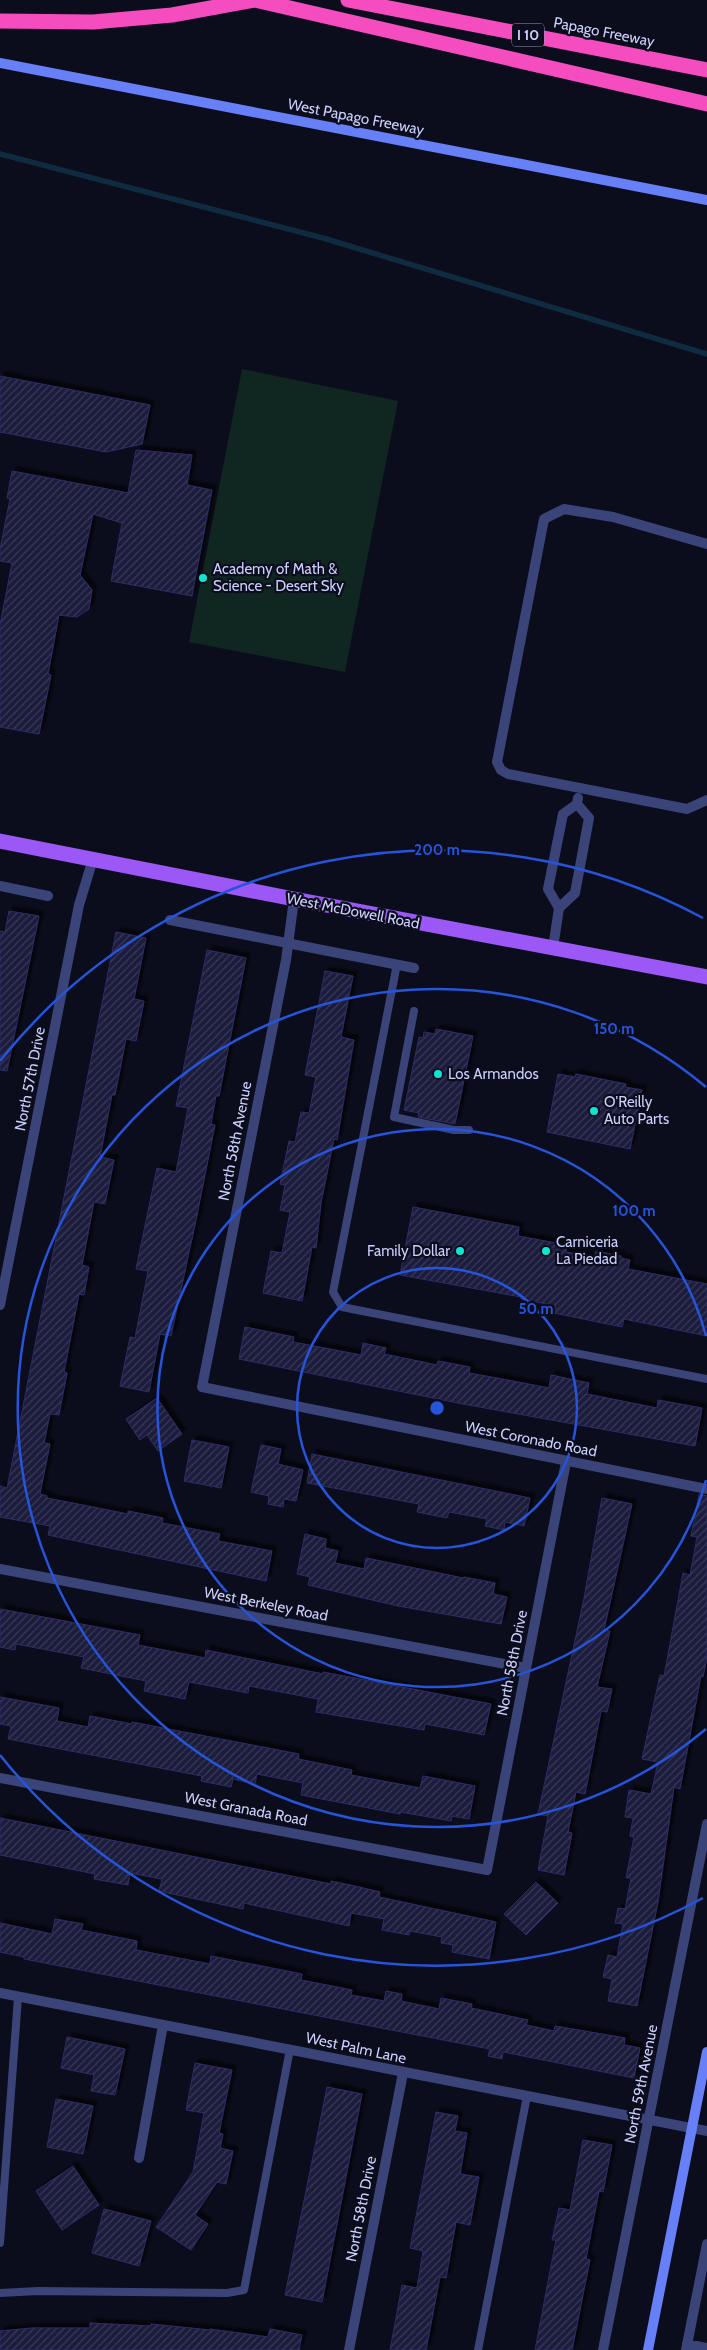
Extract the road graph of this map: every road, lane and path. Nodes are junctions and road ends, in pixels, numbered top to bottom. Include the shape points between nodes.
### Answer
1 (254, 0) edge
2 (348, 0) edge
3 (0, 21) edge
4 (0, 64) edge
5 (707, 70) edge
6 (707, 104) edge
7 (707, 200) edge
8 (707, 544) edge
9 (580, 789) junction
10 (707, 800) edge
11 (577, 804) junction
12 (0, 841) edge
13 (93, 860) junction
14 (0, 886) edge
15 (48, 896) dead end
16 (294, 900) junction
17 (559, 908) junction
18 (170, 920) dead end
19 (288, 943) junction
20 (553, 948) junction
21 (397, 964) junction
22 (414, 968) dead end
23 (707, 977) edge
24 (414, 1011) dead end
25 (469, 1130) dead end
26 (0, 1305) edge
27 (707, 1379) edge
28 (202, 1387) joint
29 (566, 1462) junction
30 (707, 1490) edge
31 (0, 1569) edge
32 (526, 1668) junction
33 (0, 1778) edge
34 (707, 1824) edge
35 (487, 1870) joint
36 (0, 1993) edge
37 (18, 1997) junction
38 (163, 2025) junction
39 (290, 2050) junction
40 (707, 2052) edge
41 (403, 2073) junction
42 (527, 2096) junction
43 (649, 2120) junction
44 (692, 2128) junction
45 (707, 2131) edge
46 (139, 2158) dead end
47 (0, 2242) edge
48 (707, 2244) edge
49 (0, 2293) edge
50 (687, 2347) edge
51 (707, 2348) edge
52 (349, 2350) edge
53 (478, 2350) edge
54 (603, 2350) edge
55 (648, 2350) edge

1 - 3 highway via 172,15 93,22
1 - 6 highway
2 - 5 highway, Papago Freeway / I 10
4 - 7 main road, West Papago Freeway
8 - 9 street via 613,517 564,509 544,519 496,762 508,774
9 - 10 street via 687,809
9 - 11 street
11 - 17 street via 562,814 548,889
11 - 17 street via 590,818 575,893
12 - 13 main road, West McDowell Road
13 - 16 main road, West McDowell Road
13 - 26 street, North 57th Drive via 79,905
14 - 15 street
16 - 19 street, North 58th Avenue
16 - 20 main road, West McDowell Road
17 - 20 street
18 - 19 street
19 - 21 street
19 - 28 street, North 58th Avenue
20 - 23 main road, West McDowell Road
21 - 22 street
21 - 27 lane via 333,1292 342,1307
24 - 25 lane via 394,1117 454,1130
28 - 29 street, West Coronado Road
29 - 30 street, West Coronado Road
29 - 32 street, North 58th Drive
31 - 32 street, West Berkeley Road
32 - 35 street, North 58th Drive
33 - 35 street, West Granada Road
34 - 43 street, North 59th Avenue
36 - 37 street, West Palm Lane
37 - 38 street, West Palm Lane
37 - 47 lane
38 - 39 street, West Palm Lane
38 - 46 street
39 - 41 street, West Palm Lane
39 - 49 lane via 244,2290 227,2293
40 - 44 main road
41 - 42 street, West Palm Lane
41 - 52 street, North 58th Drive
42 - 43 street, West Palm Lane
42 - 53 lane
43 - 44 street, West Palm Lane
43 - 54 street, North 59th Avenue
44 - 45 street, West Palm Lane
44 - 55 main road
48 - 50 street
50 - 51 street

